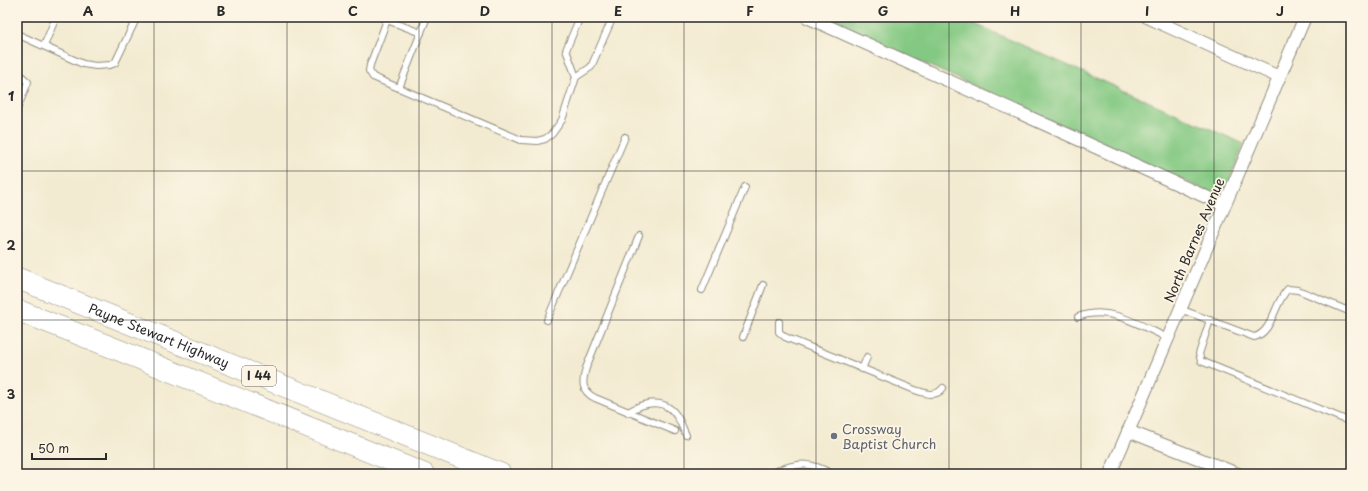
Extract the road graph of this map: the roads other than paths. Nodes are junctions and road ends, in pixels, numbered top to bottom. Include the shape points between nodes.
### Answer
1 (56, 17) edge
2 (137, 17) edge
3 (427, 17) edge
4 (580, 17) edge
5 (613, 17) edge
6 (807, 17) edge
7 (1147, 17) edge
8 (1305, 17) edge
9 (384, 18) edge
10 (421, 33) junction
11 (17, 34) edge
12 (44, 46) junction
13 (17, 72) edge
14 (576, 77) junction
15 (1279, 77) junction
16 (399, 88) junction
17 (17, 109) edge
18 (625, 136) dead end
19 (744, 187) dead end
20 (1224, 205) junction
21 (639, 236) dead end
22 (17, 278) edge
23 (763, 285) dead end
24 (702, 290) dead end
25 (1180, 309) junction
26 (17, 310) edge
27 (1351, 312) edge
28 (1078, 317) dead end
29 (547, 320) dead end
30 (1210, 320) junction
31 (780, 322) dead end
32 (742, 337) dead end
33 (1168, 338) junction
34 (867, 357) dead end
35 (862, 369) junction
36 (943, 388) dead end
37 (628, 412) junction
38 (1351, 422) edge
39 (1128, 430) junction
40 (675, 431) dead end
41 (686, 435) dead end
42 (777, 472) dead end
43 (424, 474) edge
44 (501, 474) edge
45 (832, 474) edge
46 (1110, 474) edge
47 (1236, 474) edge

1 - 12 lane
2 - 12 lane via 115,63 110,65 83,64
3 - 10 lane
4 - 14 lane via 566,50
5 - 14 lane via 592,67
6 - 20 street
7 - 15 street
8 - 15 street, North Barnes Avenue
9 - 10 lane
9 - 16 lane via 369,71 372,77
10 - 16 lane
11 - 12 lane
13 - 17 lane via 28,82
14 - 16 lane via 558,127 545,139 536,141 521,140
15 - 20 street, North Barnes Avenue
18 - 29 lane
19 - 24 lane
20 - 25 street, North Barnes Avenue
21 - 37 lane via 586,368 584,379 585,390 590,396
22 - 44 highway, Payne Stewart Highway / I 44
23 - 32 lane
25 - 30 lane
25 - 33 street, North Barnes Avenue
26 - 43 highway, I 44
27 - 30 lane via 1298,290 1288,289 1282,294 1266,331 1260,336 1243,334
28 - 33 lane via 1098,313 1113,314
30 - 38 lane via 1199,354 1201,361
31 - 35 lane via 779,332 785,338
33 - 39 street, North Barnes Avenue
34 - 35 lane
35 - 36 lane via 924,393 938,393
37 - 40 lane
37 - 41 lane via 648,403 660,404 674,412
39 - 46 street, North Barnes Avenue
39 - 47 street
42 - 45 lane via 789,466 805,464 822,468

